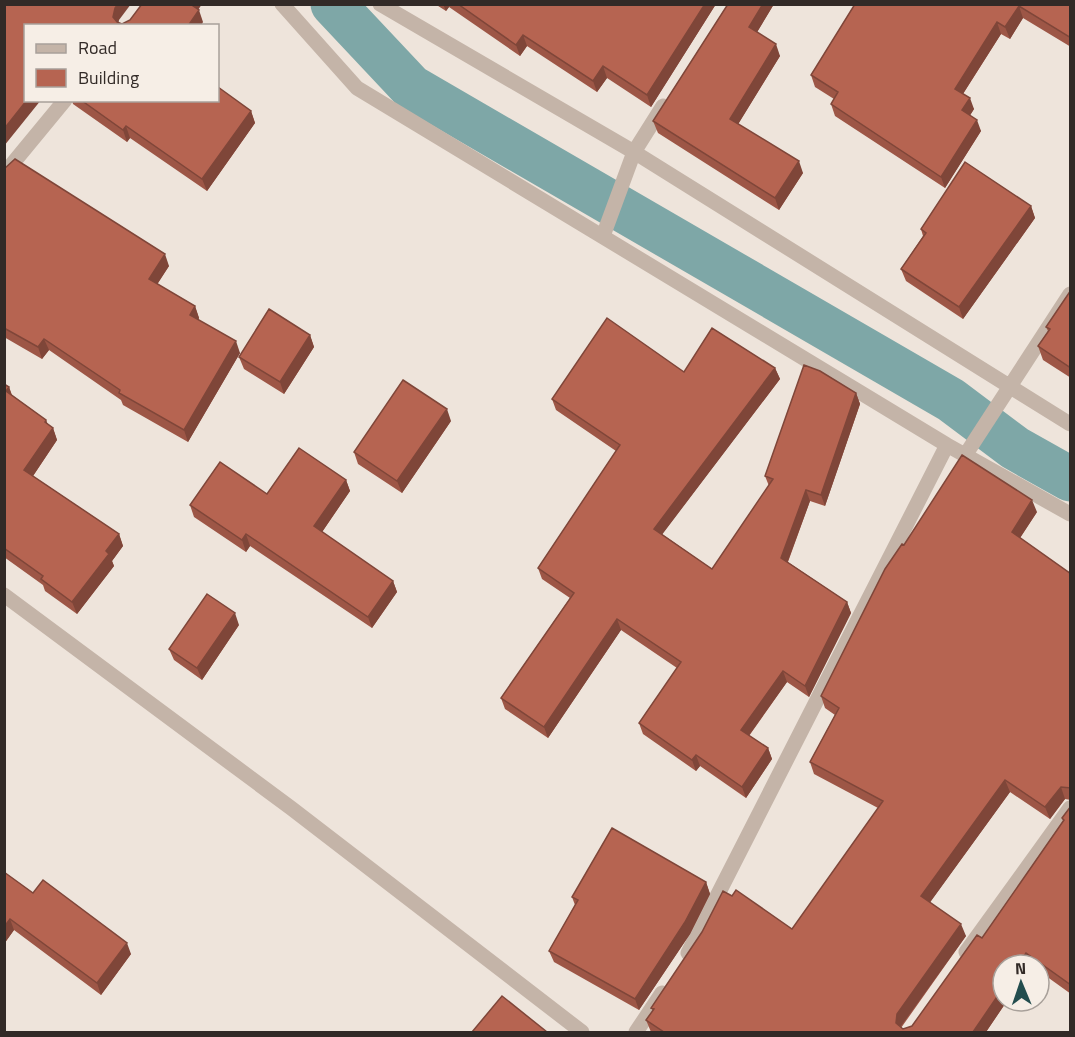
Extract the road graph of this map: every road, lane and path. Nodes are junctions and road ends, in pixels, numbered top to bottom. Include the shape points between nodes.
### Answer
1 (282, 4) edge
2 (380, 4) edge
3 (672, 93) edge
4 (63, 102) edge
5 (634, 152) junction
6 (4, 174) edge
7 (603, 236) junction
8 (1071, 294) edge
9 (1012, 386) junction
10 (1071, 424) edge
11 (947, 445) junction
12 (966, 454) junction
13 (1071, 514) edge
14 (4, 595) edge
15 (1071, 808) edge
16 (956, 967) edge
17 (582, 1032) edge
18 (636, 1032) edge

1 - 7 street via 357,88
2 - 5 street
3 - 5 street
4 - 6 street
5 - 7 street
5 - 9 street
7 - 11 street
8 - 9 street
9 - 10 street
9 - 12 street
11 - 12 street
11 - 18 street via 703,929
12 - 13 street
14 - 17 street via 291,808
15 - 16 street

